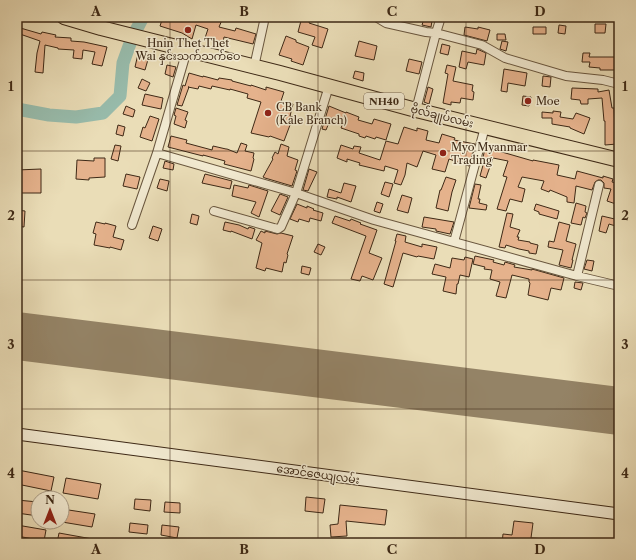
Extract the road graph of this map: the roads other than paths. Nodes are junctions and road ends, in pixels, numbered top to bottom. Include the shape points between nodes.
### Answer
1 (64, 17) edge
2 (266, 17) edge
3 (376, 17) edge
4 (441, 17) edge
5 (436, 33) junction
6 (187, 50) junction
7 (254, 67) junction
8 (619, 84) edge
9 (329, 86) junction
10 (416, 110) junction
11 (485, 127) junction
12 (157, 153) junction
13 (619, 160) edge
14 (599, 185) dead end
15 (296, 193) junction
16 (214, 211) dead end
17 (132, 225) dead end
18 (454, 242) junction
19 (577, 276) junction
20 (619, 286) edge
21 (17, 434) edge
22 (619, 514) edge

1 - 6 highway, ဗိုလ်ချုပ်လမ်း / NH40
2 - 7 street
3 - 5 street via 386,23
4 - 5 street
5 - 8 street via 482,45 505,58 566,76
5 - 10 street
6 - 7 highway, ဗိုလ်ချုပ်လမ်း / NH40
6 - 12 street
7 - 9 highway, ဗိုလ်ချုပ်လမ်း / NH40
9 - 10 highway, ဗိုလ်ချုပ်လမ်း / NH40
9 - 15 street
10 - 11 highway, ဗိုလ်ချုပ်လမ်း / NH40
11 - 13 highway, ဗိုလ်ချုပ်လမ်း / NH40
11 - 18 street
12 - 15 street
12 - 17 street
14 - 19 street
15 - 16 street via 278,229
15 - 18 street via 374,220
18 - 19 street
19 - 20 street
21 - 22 street, အောင်ဇေယျလမ်း

